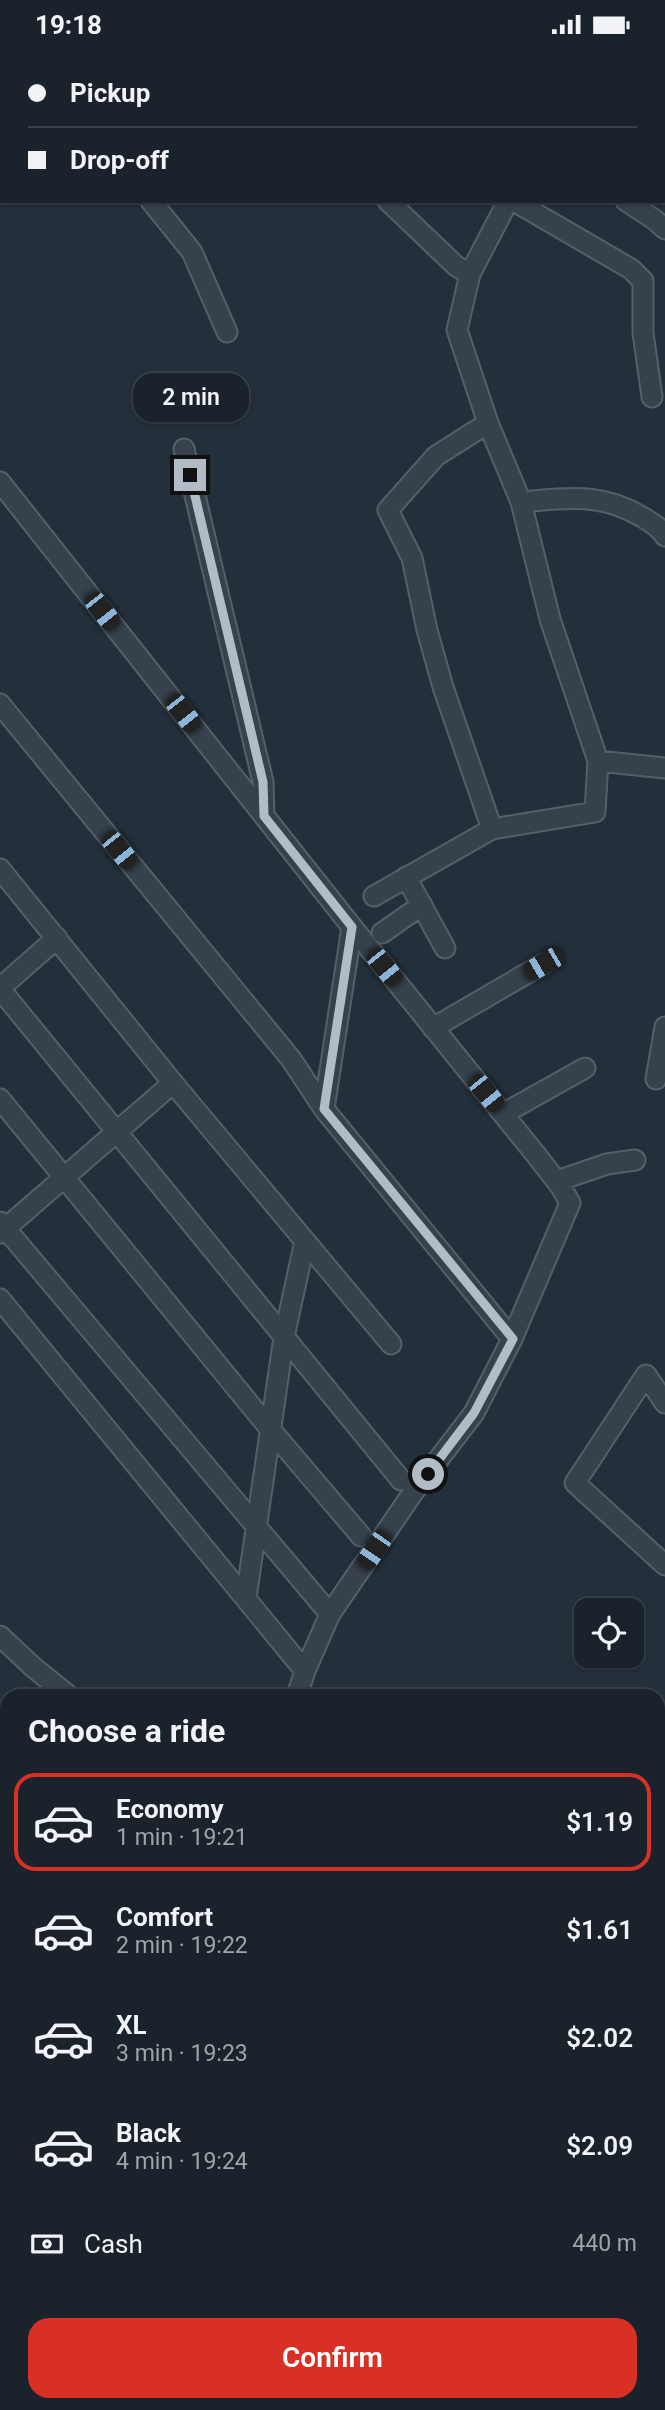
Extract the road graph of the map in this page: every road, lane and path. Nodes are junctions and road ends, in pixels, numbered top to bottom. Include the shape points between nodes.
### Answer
1 (153, 203) edge
2 (390, 203) edge
3 (507, 203) edge
4 (517, 203) edge
5 (629, 203) edge
6 (665, 229) edge
7 (470, 274) junction
8 (227, 332) dead end
9 (652, 397) dead end
10 (488, 423) junction
11 (184, 449) dead end
12 (0, 482) edge
13 (522, 502) junction
14 (665, 536) edge
15 (0, 704) edge
16 (598, 761) junction
17 (665, 768) edge
18 (264, 816) junction
19 (492, 829) junction
20 (0, 869) edge
21 (406, 877) junction
22 (374, 896) dead end
23 (422, 905) junction
24 (352, 927) junction
25 (382, 933) dead end
26 (57, 938) junction
27 (445, 948) dead end
28 (543, 964) dead end
29 (1, 993) edge
30 (665, 1027) edge
31 (433, 1028) junction
32 (584, 1068) dead end
33 (656, 1079) dead end
34 (173, 1083) junction
35 (0, 1099) edge
36 (324, 1109) junction
37 (503, 1114) junction
38 (117, 1133) junction
39 (635, 1160) dead end
40 (64, 1178) junction
41 (557, 1181) junction
42 (2, 1228) edge
43 (305, 1241) junction
44 (0, 1299) edge
45 (284, 1337) junction
46 (513, 1339) junction
47 (391, 1344) dead end
48 (665, 1403) edge
49 (270, 1429) junction
50 (401, 1480) dead end
51 (255, 1525) junction
52 (360, 1536) dead end
53 (665, 1565) edge
54 (246, 1598) junction
55 (330, 1614) junction
56 (0, 1636) edge
57 (305, 1671) junction
58 (60, 1689) edge
59 (299, 1689) edge

1 - 8 street via 192,252
2 - 7 street
3 - 7 street
4 - 9 street via 631,269 643,281 643,333
5 - 6 street
7 - 10 street via 457,330
10 - 13 street
10 - 19 street via 436,456 388,510 412,558 443,687
11 - 18 street via 263,782
12 - 18 street
13 - 14 street via 579,497 624,506
13 - 16 street via 550,619
15 - 36 street via 291,1059
16 - 17 street
16 - 19 street via 595,812
18 - 24 street
19 - 21 street
20 - 26 street
21 - 22 street
21 - 23 street
23 - 25 street
23 - 27 street
24 - 31 street
24 - 36 street
26 - 29 street
26 - 34 street
28 - 31 street
29 - 38 street
30 - 33 street
31 - 37 street
32 - 37 street
34 - 38 street
34 - 43 street
35 - 40 street
36 - 46 street
37 - 41 street
38 - 40 street
38 - 45 street
39 - 41 street
40 - 42 street
40 - 49 street
41 - 46 street via 570,1203
42 - 51 street
43 - 45 street
43 - 47 street
44 - 54 street
45 - 49 street
45 - 50 street
46 - 55 street via 474,1413
48 - 53 street via 646,1375 575,1483
49 - 51 street
49 - 52 street
51 - 54 street
51 - 55 street
54 - 57 street
55 - 57 street
56 - 58 street
57 - 59 street

